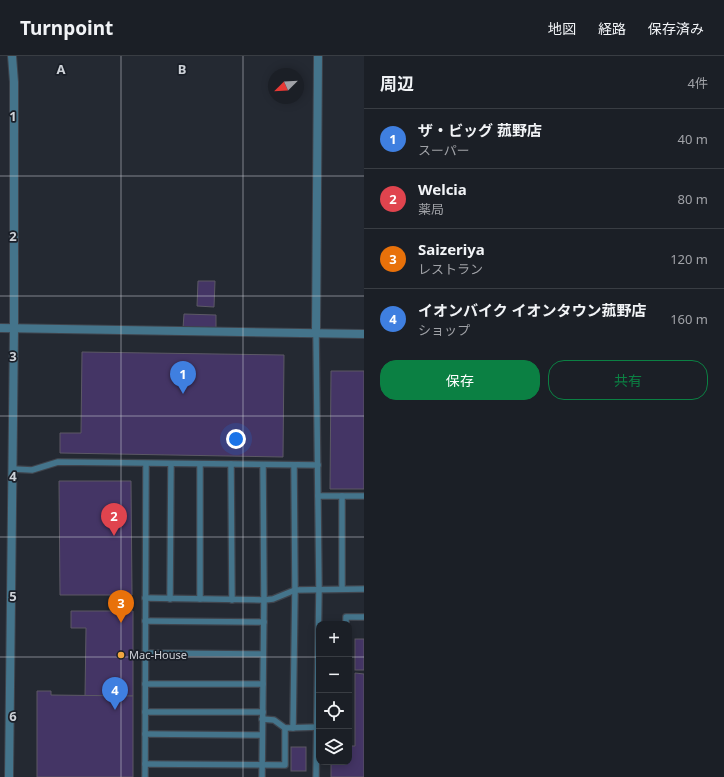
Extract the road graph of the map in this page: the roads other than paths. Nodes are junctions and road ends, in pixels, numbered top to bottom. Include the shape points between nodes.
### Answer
1 (12, 56) edge
2 (318, 56) edge
3 (0, 328) edge
4 (14, 329) junction
5 (316, 333) junction
6 (364, 334) edge
7 (146, 464) junction
8 (171, 464) junction
9 (200, 464) junction
10 (231, 464) junction
11 (263, 465) junction
12 (294, 465) junction
13 (318, 465) junction
14 (13, 469) junction
15 (318, 496) junction
16 (342, 496) junction
17 (364, 496) edge
18 (319, 589) junction
19 (342, 589) junction
20 (364, 589) edge
21 (295, 590) junction
22 (145, 598) junction
23 (170, 599) junction
24 (200, 599) junction
25 (232, 600) junction
26 (264, 600) junction
27 (364, 617) edge
28 (145, 621) junction
29 (346, 621) edge
30 (264, 622) junction
31 (145, 653) junction
32 (263, 654) junction
33 (145, 684) junction
34 (263, 684) junction
35 (318, 693) edge
36 (145, 712) junction
37 (263, 712) junction
38 (262, 720) junction
39 (316, 727) edge
40 (286, 728) junction
41 (293, 728) junction
42 (318, 729) edge
43 (145, 734) junction
44 (262, 735) junction
45 (145, 764) junction
46 (262, 765) junction
47 (9, 777) edge
48 (145, 777) edge
49 (262, 777) edge
50 (316, 777) edge

1 - 4 street
2 - 5 street
3 - 4 street
4 - 5 street
4 - 14 street
5 - 6 street
5 - 13 lane
7 - 8 lane
7 - 14 lane via 58,462 32,470
7 - 22 lane
8 - 9 lane
8 - 23 lane
9 - 10 lane
9 - 24 lane
10 - 11 lane
10 - 25 lane
11 - 12 lane
11 - 26 lane
12 - 13 lane
12 - 21 lane
13 - 15 lane
14 - 47 street
15 - 16 lane
15 - 18 lane
16 - 17 lane
16 - 19 lane
18 - 19 lane
18 - 21 lane
18 - 35 lane
19 - 20 lane
21 - 26 lane
21 - 41 lane
22 - 23 lane
22 - 28 lane
23 - 24 lane
24 - 25 lane
25 - 26 lane
26 - 30 lane
27 - 29 lane via 346,617
28 - 30 lane
28 - 31 lane
30 - 32 lane
31 - 32 lane
31 - 33 lane
32 - 34 lane
33 - 34 lane
33 - 36 lane
34 - 37 lane
36 - 37 lane
36 - 43 lane
37 - 38 lane
38 - 40 lane via 274,720
38 - 44 lane
39 - 41 lane
40 - 41 lane
40 - 46 lane via 285,765
42 - 50 lane
43 - 44 lane
43 - 45 lane
44 - 46 lane
45 - 46 lane
45 - 48 lane
46 - 49 lane

